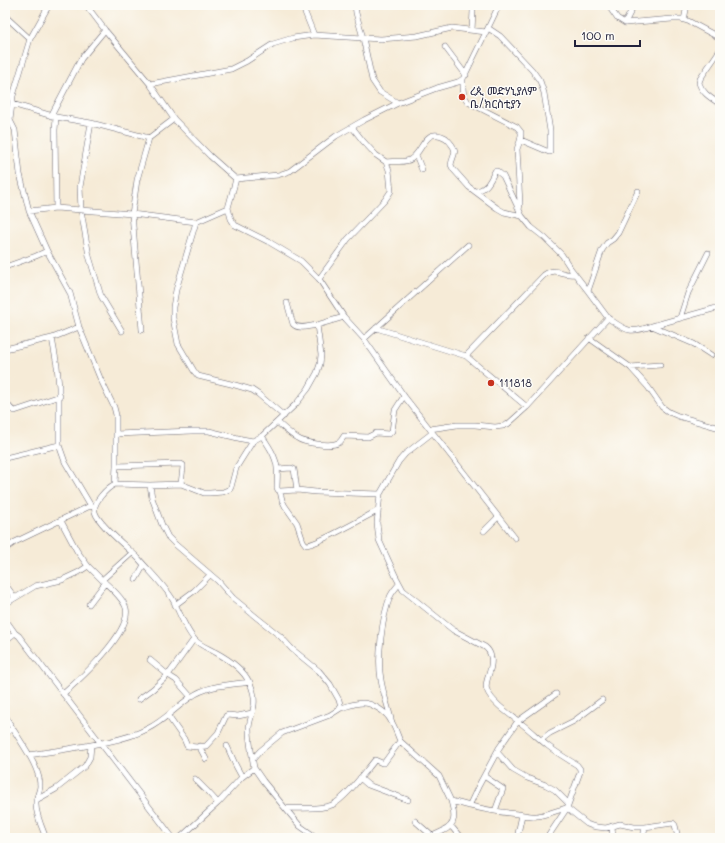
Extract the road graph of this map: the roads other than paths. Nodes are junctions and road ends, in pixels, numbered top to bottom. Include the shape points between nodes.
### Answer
1 (50, 5) edge
2 (86, 5) edge
3 (302, 5) edge
4 (355, 5) edge
5 (472, 5) edge
6 (499, 5) edge
7 (608, 5) edge
8 (634, 5) edge
9 (688, 5) edge
10 (5, 16) edge
11 (684, 20) junction
12 (625, 23) junction
13 (105, 30) junction
14 (472, 30) junction
15 (487, 30) junction
16 (314, 35) junction
17 (363, 38) junction
18 (720, 38) edge
19 (30, 39) junction
20 (445, 47) dead end
21 (720, 50) edge
22 (464, 77) junction
23 (150, 84) junction
24 (5, 94) edge
25 (13, 96) junction
26 (398, 103) junction
27 (12, 104) junction
28 (720, 104) edge
29 (54, 116) junction
30 (174, 119) junction
31 (10, 120) junction
32 (91, 123) junction
33 (352, 127) junction
34 (5, 130) edge
35 (149, 138) junction
36 (521, 140) junction
37 (416, 155) junction
38 (386, 162) junction
39 (422, 170) dead end
40 (236, 179) junction
41 (638, 191) dead end
42 (476, 192) junction
43 (56, 208) junction
44 (228, 208) junction
45 (82, 210) junction
46 (29, 211) junction
47 (519, 211) junction
48 (132, 214) junction
49 (522, 216) junction
50 (196, 222) junction
51 (468, 245) dead end
52 (47, 251) junction
53 (708, 253) dead end
54 (5, 267) edge
55 (574, 274) junction
56 (319, 279) junction
57 (588, 291) junction
58 (287, 303) dead end
59 (720, 307) edge
60 (344, 317) junction
61 (608, 318) junction
62 (680, 318) junction
63 (317, 325) junction
64 (652, 326) junction
65 (79, 327) junction
66 (376, 328) junction
67 (142, 330) dead end
68 (122, 331) dead end
69 (52, 338) junction
70 (589, 338) junction
71 (364, 339) junction
72 (5, 349) edge
73 (711, 354) dead end
74 (466, 356) junction
75 (660, 365) dead end
76 (630, 367) junction
77 (60, 396) junction
78 (404, 396) junction
79 (5, 398) edge
80 (527, 408) junction
81 (284, 416) junction
82 (277, 422) junction
83 (720, 428) edge
84 (431, 431) junction
85 (116, 434) junction
86 (262, 436) junction
87 (253, 441) junction
88 (59, 445) junction
89 (5, 458) edge
90 (116, 466) junction
91 (278, 469) junction
92 (115, 484) junction
93 (181, 484) junction
94 (150, 485) junction
95 (297, 490) junction
96 (280, 491) junction
97 (380, 494) junction
98 (93, 506) junction
99 (377, 511) junction
100 (498, 517) junction
101 (60, 521) junction
102 (484, 531) dead end
103 (515, 538) dead end
104 (5, 549) edge
105 (132, 553) junction
106 (144, 565) junction
107 (88, 566) junction
108 (210, 575) junction
109 (136, 579) dead end
110 (103, 581) junction
111 (5, 584) edge
112 (399, 584) junction
113 (15, 598) junction
114 (5, 604) edge
115 (89, 604) dead end
116 (175, 605) junction
117 (5, 619) edge
118 (15, 633) junction
119 (194, 639) junction
120 (5, 641) edge
121 (150, 660) dead end
122 (168, 675) junction
123 (250, 682) junction
124 (63, 694) junction
125 (556, 694) dead end
126 (191, 697) junction
127 (139, 699) dead end
128 (602, 700) dead end
129 (341, 708) junction
130 (252, 713) junction
131 (5, 715) edge
132 (168, 716) junction
133 (391, 720) junction
134 (518, 721) junction
135 (12, 728) junction
136 (5, 734) edge
137 (541, 740) junction
138 (400, 741) junction
139 (100, 743) junction
140 (91, 745) junction
141 (199, 746) junction
142 (227, 746) dead end
143 (497, 752) junction
144 (29, 755) junction
145 (206, 759) dead end
146 (253, 759) junction
147 (254, 768) junction
148 (484, 776) junction
149 (242, 777) junction
150 (360, 778) junction
151 (195, 779) dead end
152 (36, 800) junction
153 (408, 800) dead end
154 (451, 801) junction
155 (218, 803) junction
156 (469, 806) junction
157 (568, 806) junction
158 (285, 808) junction
159 (495, 811) junction
160 (522, 815) junction
161 (415, 821) dead end
162 (451, 826) junction
163 (612, 826) junction
164 (645, 827) junction
165 (430, 837) edge
166 (46, 838) edge
167 (173, 838) edge
168 (180, 838) edge
169 (317, 838) edge
170 (461, 838) edge
171 (517, 838) edge
172 (547, 838) edge
173 (613, 838) edge
174 (643, 838) edge
175 (678, 838) edge

1 - 19 street
2 - 13 street
3 - 16 street
4 - 17 street
5 - 14 street
6 - 15 street
7 - 12 street via 617,18
8 - 12 street
9 - 11 street
10 - 19 street
11 - 12 street
11 - 18 street
13 - 23 street
13 - 29 street via 81,59
14 - 15 street
14 - 17 street via 452,28 417,36
15 - 22 street
15 - 36 street via 500,36 532,70 542,87 550,130 550,151
16 - 17 street
16 - 23 street via 273,44 231,69
17 - 26 street via 372,80 380,92
19 - 25 street
20 - 22 street
21 - 28 street via 699,83 706,93
22 - 26 street via 458,82
22 - 36 street via 464,98 517,127 522,135
23 - 30 street
24 - 25 street
25 - 27 street
26 - 33 street
27 - 29 street
27 - 31 street
29 - 32 street
29 - 43 street
30 - 35 street
30 - 40 street
31 - 34 street
31 - 46 street via 15,130 20,174
32 - 35 street
32 - 45 street via 80,187
33 - 38 street via 376,155
33 - 40 street via 324,144 290,171 278,175
35 - 48 street via 137,180
36 - 47 street via 517,149
37 - 38 street via 407,161
37 - 39 street
37 - 42 street via 428,137 436,135 444,138 455,150 451,167
38 - 56 street via 391,191 348,240
40 - 44 street
41 - 57 street via 618,233 602,250
42 - 47 street via 488,185 494,172 498,171 503,176
42 - 49 street via 502,211
43 - 45 street
43 - 46 street
44 - 50 street
44 - 56 street via 235,225 301,261
45 - 48 street
45 - 68 street via 88,256 102,296
46 - 52 street
47 - 49 street
48 - 50 street
48 - 67 street
49 - 55 street via 530,227 562,255
50 - 81 street via 173,307 178,344 198,376 252,390
51 - 66 street
52 - 54 street
52 - 65 street via 70,292
53 - 62 street via 688,293
55 - 57 street
55 - 74 street via 549,271
56 - 60 street
57 - 61 street
58 - 63 street via 294,326 300,328
59 - 62 street
60 - 63 street
60 - 71 street
61 - 64 street via 632,331
61 - 70 street
62 - 64 street
63 - 81 street via 321,355 317,373 296,404
64 - 73 street
65 - 69 street
65 - 85 street via 114,407
66 - 71 street
66 - 74 street
69 - 72 street
69 - 77 street via 58,366
70 - 76 street
70 - 80 street
71 - 78 street
74 - 80 street
75 - 76 street
76 - 83 street via 662,407 669,412
77 - 79 street via 15,412 10,409
77 - 88 street
78 - 82 street via 395,410 392,431 389,434 376,433 368,437 344,436 337,444 321,444 298,439
78 - 84 street
80 - 84 street via 503,426 457,425
81 - 82 street
82 - 86 street
84 - 97 street via 399,461
84 - 100 street
85 - 87 street via 209,431
85 - 90 street
86 - 87 street
86 - 91 street
87 - 93 street via 236,468 230,490 204,493
88 - 89 street
88 - 98 street via 64,462
90 - 92 street
90 - 93 street via 181,464
91 - 95 street via 294,469
91 - 96 street via 277,488
92 - 94 street
92 - 98 street via 110,486
93 - 94 street
94 - 108 street via 152,498 168,537
95 - 96 street
95 - 97 street
96 - 99 street via 282,500 297,523 306,545 328,537
97 - 99 street
98 - 101 street
98 - 105 street via 97,518
99 - 112 street via 379,540
100 - 102 street
100 - 103 street
101 - 104 street
101 - 107 street
105 - 106 street
105 - 110 street
106 - 109 street
106 - 116 street
107 - 110 street
107 - 113 street via 62,580 35,586
108 - 116 street
108 - 129 street via 233,598 319,671 330,684
110 - 115 street
110 - 124 street via 122,599 126,606 126,618 100,659
111 - 113 street
112 - 133 street via 390,597 381,637 381,679
112 - 134 street via 453,630 489,650 492,665 486,684 487,690 496,702
113 - 114 street
116 - 119 street
117 - 118 street
118 - 120 street
118 - 124 street
119 - 122 street
119 - 123 street via 241,670
121 - 122 street
122 - 126 street
122 - 127 street
123 - 126 street via 216,687
123 - 130 street via 254,695
124 - 139 street
125 - 134 street
126 - 132 street
128 - 137 street via 574,721
129 - 133 street via 368,704 387,714
129 - 146 street via 330,715 282,733
130 - 141 street via 226,716 217,735 206,746
130 - 146 street via 249,737
131 - 135 street
132 - 139 street via 148,729 128,737
132 - 141 street via 187,746
133 - 138 street
134 - 137 street
134 - 143 street
135 - 136 street
135 - 144 street
137 - 157 street via 580,769
138 - 150 street via 384,763 375,760
138 - 154 street via 439,776
139 - 140 street
139 - 167 street
140 - 144 street
140 - 152 street via 90,758 85,766 56,789
141 - 145 street
142 - 149 street
143 - 148 street
143 - 157 street via 513,770 555,790
144 - 152 street via 36,766 40,782
146 - 147 street
147 - 149 street
147 - 158 street
148 - 156 street
148 - 159 street via 503,789
149 - 155 street
150 - 153 street via 368,785
150 - 158 street via 341,799 330,806
151 - 155 street
152 - 166 street
154 - 156 street
154 - 162 street via 454,822
155 - 168 street
156 - 159 street
157 - 160 street via 549,814
157 - 163 street via 587,824 606,828
157 - 172 street
158 - 169 street via 300,826
159 - 160 street
160 - 171 street
161 - 165 street
162 - 165 street
162 - 170 street
163 - 164 street via 620,824
163 - 173 street
164 - 174 street
164 - 175 street via 673,823

